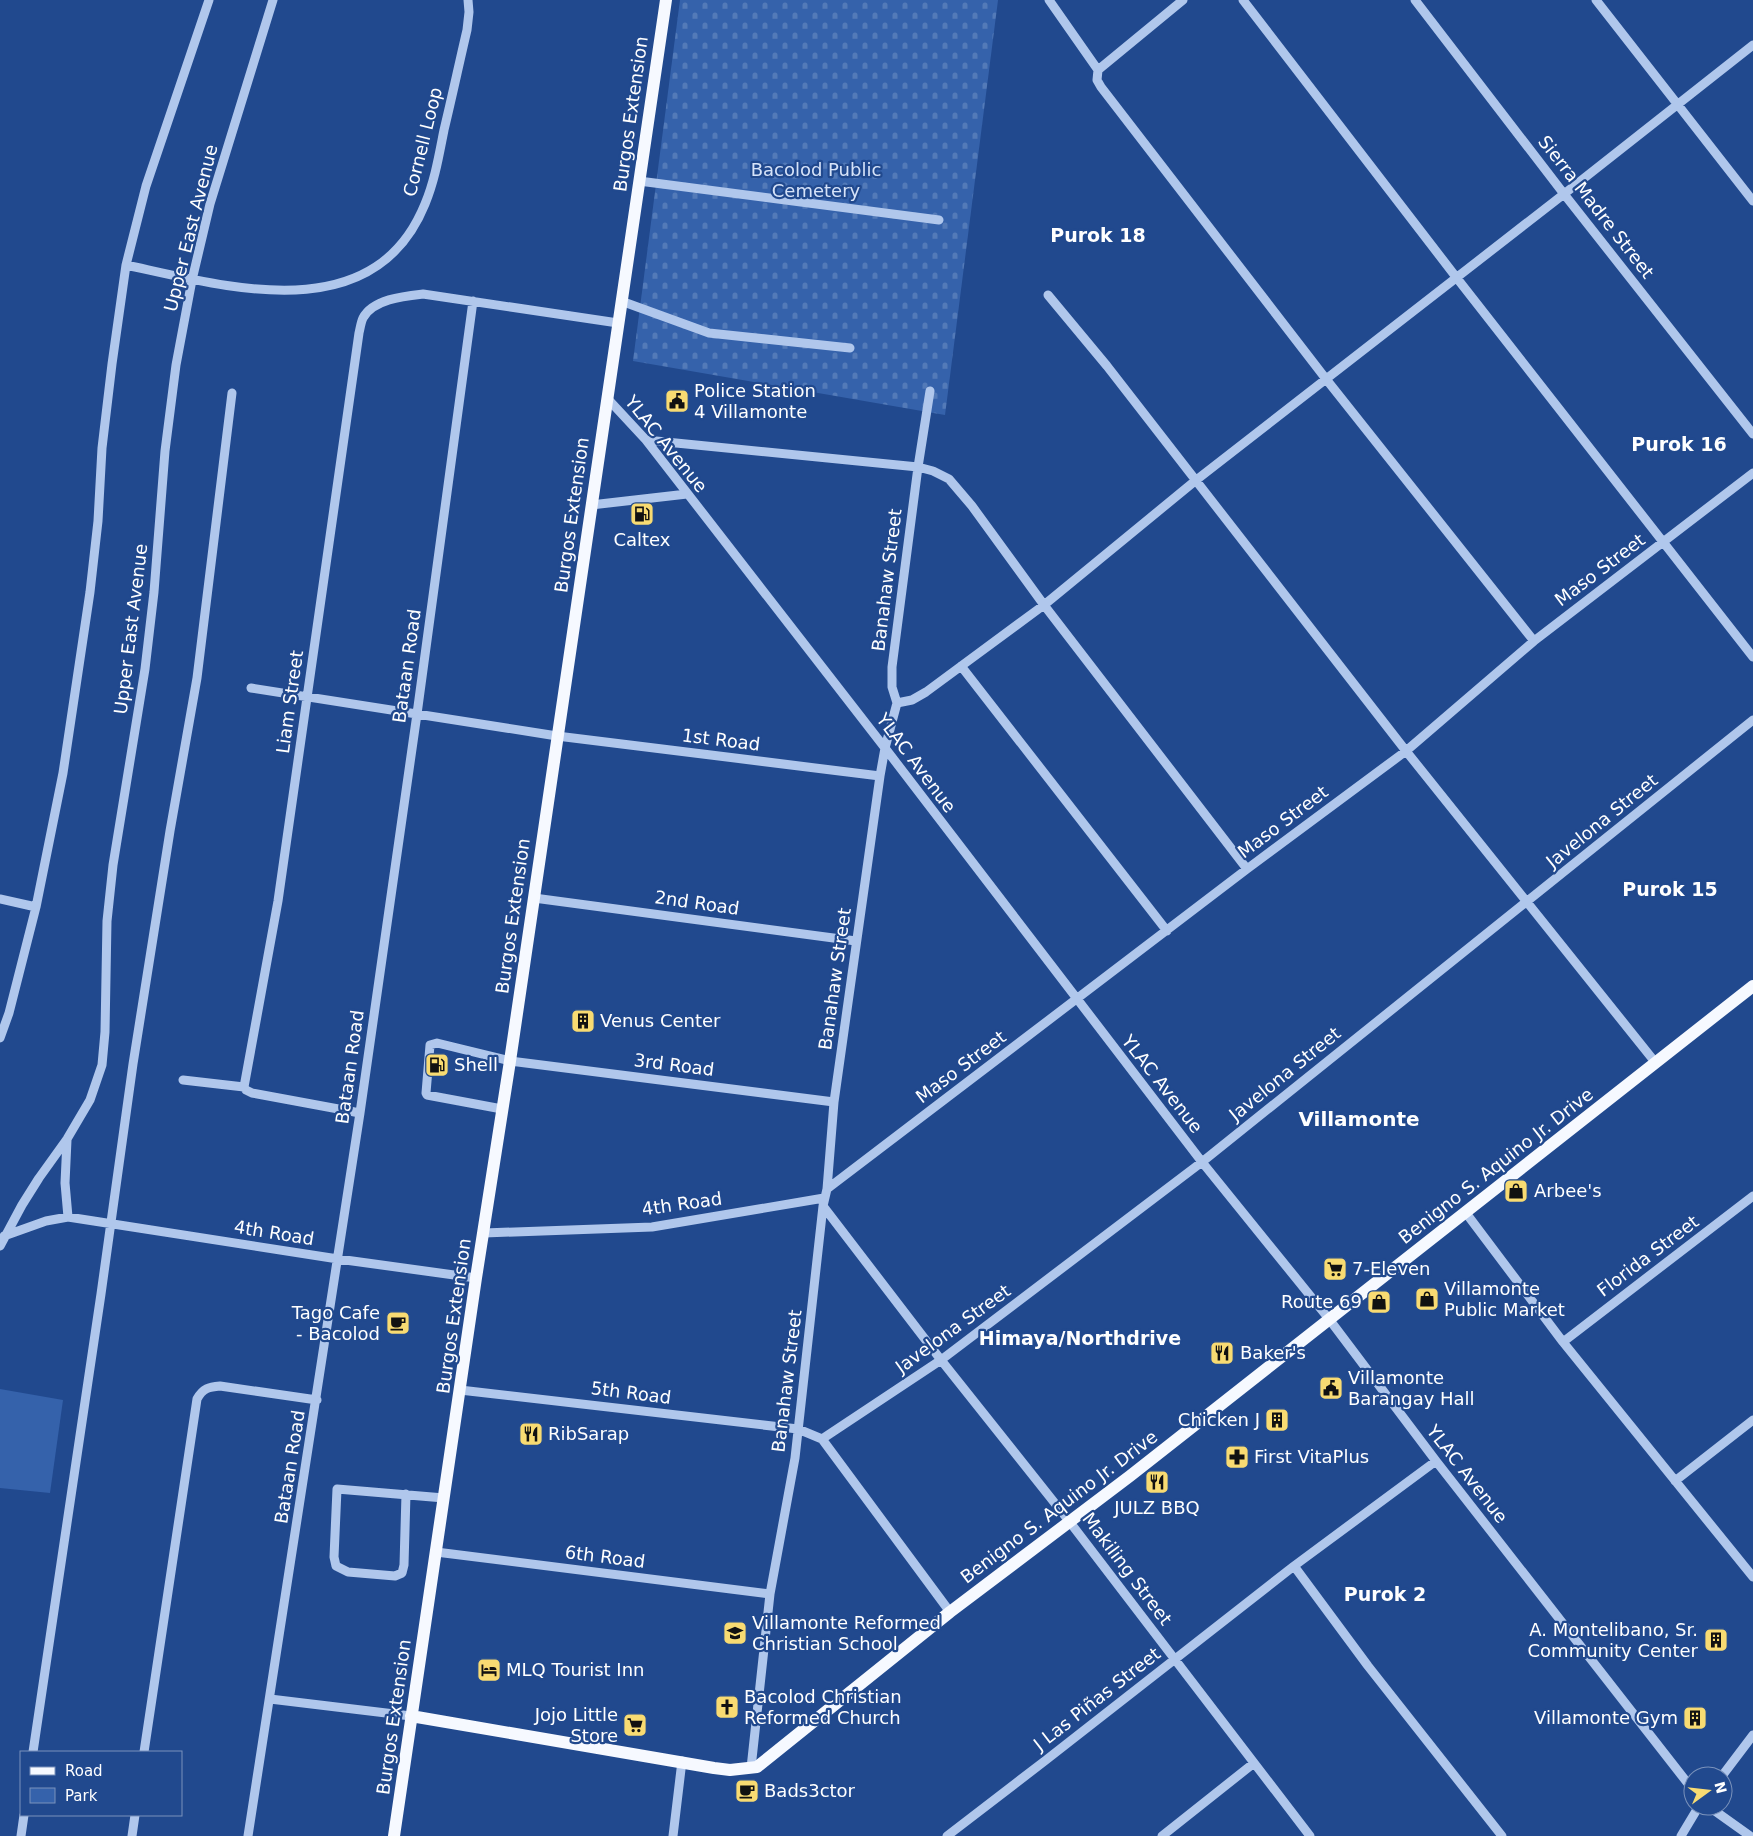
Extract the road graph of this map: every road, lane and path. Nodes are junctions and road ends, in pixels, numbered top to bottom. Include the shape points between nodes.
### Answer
1 (209, 0) edge
2 (273, 0) edge
3 (468, 0) edge
4 (666, 0) edge
5 (1049, 0) edge
6 (1184, 0) edge
7 (1243, 0) edge
8 (1415, 0) edge
9 (1596, 0) edge
10 (1753, 45) edge
11 (1098, 70) junction
12 (1677, 104) junction
13 (639, 181) junction
14 (1564, 194) junction
15 (1753, 201) edge
16 (939, 220) dead end
17 (126, 265) junction
18 (1456, 277) junction
19 (192, 280) junction
20 (1048, 295) dead end
21 (621, 301) junction
22 (473, 302) junction
23 (618, 323) junction
24 (850, 348) dead end
25 (1326, 379) junction
26 (930, 391) dead end
27 (232, 393) dead end
28 (607, 398) junction
29 (1753, 434) edge
30 (646, 440) junction
31 (918, 467) junction
32 (1753, 473) edge
33 (1195, 481) junction
34 (687, 494) junction
35 (591, 505) junction
36 (1664, 542) junction
37 (1044, 604) junction
38 (1534, 641) junction
39 (1753, 657) edge
40 (961, 666) junction
41 (251, 688) dead end
42 (307, 697) junction
43 (897, 703) junction
44 (417, 714) junction
45 (1753, 720) edge
46 (557, 736) junction
47 (885, 748) junction
48 (1406, 752) junction
49 (880, 776) junction
50 (1247, 869) junction
51 (534, 898) junction
52 (0, 899) edge
53 (1528, 901) junction
54 (36, 907) junction
55 (1167, 931) junction
56 (856, 941) junction
57 (1753, 986) edge
58 (1076, 1000) junction
59 (0, 1038) edge
60 (510, 1061) junction
61 (1655, 1062) junction
62 (183, 1080) dead end
63 (244, 1087) junction
64 (834, 1102) junction
65 (502, 1109) junction
66 (360, 1113) junction
67 (67, 1139) junction
68 (1202, 1162) junction
69 (1753, 1196) edge
70 (825, 1198) junction
71 (1466, 1213) junction
72 (68, 1217) junction
73 (111, 1224) junction
74 (484, 1233) junction
75 (4, 1236) junction
76 (0, 1246) edge
77 (338, 1259) junction
78 (476, 1278) junction
79 (1329, 1319) junction
80 (1563, 1342) junction
81 (941, 1360) junction
82 (460, 1390) junction
83 (317, 1400) junction
84 (1753, 1420) edge
85 (798, 1429) junction
86 (822, 1439) junction
87 (1436, 1461) junction
88 (1675, 1480) junction
89 (406, 1494) junction
90 (444, 1498) junction
91 (1069, 1521) junction
92 (436, 1552) junction
93 (1294, 1566) junction
94 (1753, 1577) edge
95 (770, 1594) junction
96 (950, 1612) junction
97 (1174, 1658) junction
98 (270, 1699) junction
99 (411, 1716) junction
100 (1753, 1735) edge
101 (33, 1751) edge
102 (144, 1751) edge
103 (682, 1762) junction
104 (1254, 1763) junction
105 (1730, 1766) edge
106 (750, 1768) junction
107 (1683, 1777) edge
108 (24, 1816) edge
109 (135, 1816) edge
110 (1693, 1816) edge
111 (1722, 1816) edge
112 (22, 1836) edge
113 (132, 1836) edge
114 (248, 1836) edge
115 (394, 1836) edge
116 (673, 1836) edge
117 (947, 1836) edge
118 (1162, 1836) edge
119 (1310, 1836) edge
120 (1502, 1836) edge
121 (1681, 1836) edge
122 (1750, 1836) edge

1 - 17 street via 149,177
2 - 19 street, Upper East Avenue via 218,178
3 - 19 street, Cornell Loop via 467,30 434,177 425,205 403,244 384,261 356,277 302,291 274,292
4 - 13 main road, Burgos Extension
5 - 11 street
6 - 11 street
7 - 18 street
8 - 14 street, Sierra Madre Street
9 - 12 street
10 - 12 street
11 - 25 street via 1097,80 1101,87
12 - 14 street
12 - 15 street
13 - 16 street
13 - 21 main road, Burgos Extension
14 - 18 street
14 - 29 street, Sierra Madre Street
17 - 19 street, Cornell Loop
17 - 54 street via 102,448 98,521 87,611 63,773
18 - 25 street
18 - 36 street
19 - 67 street, Upper East Avenue via 176,365 145,669 113,866 107,921 102,1065 90,1100
20 - 33 street
21 - 23 main road, Burgos Extension
21 - 24 street via 709,332
22 - 23 street, Liam Street
22 - 42 street, Liam Street via 423,294 403,296 377,304 363,317
22 - 44 street, Bataan Road
23 - 28 main road, Burgos Extension
25 - 33 street
25 - 38 street
26 - 31 street, Banahaw Street
27 - 73 street via 197,678 133,1064
28 - 30 street, YLAC Avenue
28 - 35 main road, Burgos Extension
30 - 31 street
30 - 34 street, YLAC Avenue
31 - 37 street via 949,479 991,530
31 - 43 street, Banahaw Street via 892,667 892,687
32 - 36 street, Maso Street
33 - 37 street
33 - 48 street
34 - 35 street
34 - 47 street, YLAC Avenue
35 - 46 main road, Burgos Extension
36 - 38 street, Maso Street
36 - 39 street
37 - 40 street
37 - 50 street
38 - 48 street, Maso Street
40 - 43 street via 912,700
40 - 55 street
41 - 42 street, 1st Road
42 - 44 street, 1st Road
42 - 63 street, Liam Street via 278,901
43 - 47 street, Banahaw Street
44 - 46 street, 1st Road
44 - 66 street, Bataan Road
45 - 53 street, Javelona Street
46 - 49 street, 1st Road
46 - 51 main road, Burgos Extension
47 - 49 street, Banahaw Street
47 - 58 street, YLAC Avenue
48 - 50 street, Maso Street
48 - 53 street
49 - 56 street, Banahaw Street
50 - 55 street, Maso Street
51 - 56 street, 2nd Road
51 - 60 main road, Burgos Extension
52 - 54 street
53 - 61 street
53 - 68 street, Javelona Street
54 - 59 street
55 - 58 street, Maso Street
56 - 64 street, Banahaw Street
57 - 61 main road, Benigno S. Aquino Jr. Drive
58 - 68 street, YLAC Avenue
58 - 70 street, Maso Street
60 - 64 street, 3rd Road
60 - 65 main road, Burgos Extension
60 - 65 street, 3rd Road via 437,1043 430,1045 427,1095
61 - 71 main road, Benigno S. Aquino Jr. Drive
62 - 63 street
63 - 66 street via 252,1093
64 - 70 street, Banahaw Street
65 - 74 main road, Burgos Extension
66 - 77 street, Bataan Road
67 - 72 street via 65,1183
67 - 75 street, Upper East Avenue
68 - 79 street, YLAC Avenue
68 - 81 street, Javelona Street
69 - 80 street, Florida Street
70 - 74 street, 4th Road via 652,1227
70 - 81 street, Makiling Street
70 - 85 street, Banahaw Street
71 - 79 main road, Benigno S. Aquino Jr. Drive
71 - 80 street
72 - 73 street, 4th Road
72 - 75 street, 4th Road
73 - 77 street, 4th Road
73 - 101 street
74 - 78 main road, Burgos Extension
75 - 76 street, Upper East Avenue
77 - 78 street, 4th Road
77 - 83 street, Bataan Road
78 - 82 main road, Burgos Extension
79 - 87 street, YLAC Avenue
79 - 91 main road, Benigno S. Aquino Jr. Drive
80 - 88 street
81 - 86 street, Javelona Street
81 - 91 street, Makiling Street
82 - 85 street, 5th Road
82 - 90 main road, Burgos Extension
83 - 98 street, Bataan Road
83 - 102 street via 220,1386 208,1387 197,1399
84 - 88 street
85 - 86 street
85 - 95 street, Banahaw Street
86 - 96 street
87 - 93 street, J Las Piñas Street
87 - 107 street, YLAC Avenue
88 - 94 street
89 - 89 street via 402,1573 394,1576 348,1572 336,1566 338,1488
89 - 90 street
90 - 92 main road, Burgos Extension
91 - 96 main road, Benigno S. Aquino Jr. Drive
91 - 97 street, Makiling Street
92 - 95 street, 6th Road
92 - 99 main road, Burgos Extension
93 - 97 street, J Las Piñas Street
93 - 120 street
95 - 106 street, Banahaw Street
96 - 106 main road, Benigno S. Aquino Jr. Drive via 763,1763
97 - 104 street, Makiling Street
97 - 117 street, J Las Piñas Street
98 - 99 street
98 - 114 street, Bataan Road
99 - 103 main road, Benigno S. Aquino Jr. Drive
99 - 115 main road, Burgos Extension
100 - 105 street
103 - 106 main road, Benigno S. Aquino Jr. Drive via 714,1768
103 - 116 street
104 - 118 street
104 - 119 street, Makiling Street
108 - 112 street
109 - 113 street
110 - 121 street
111 - 122 street

